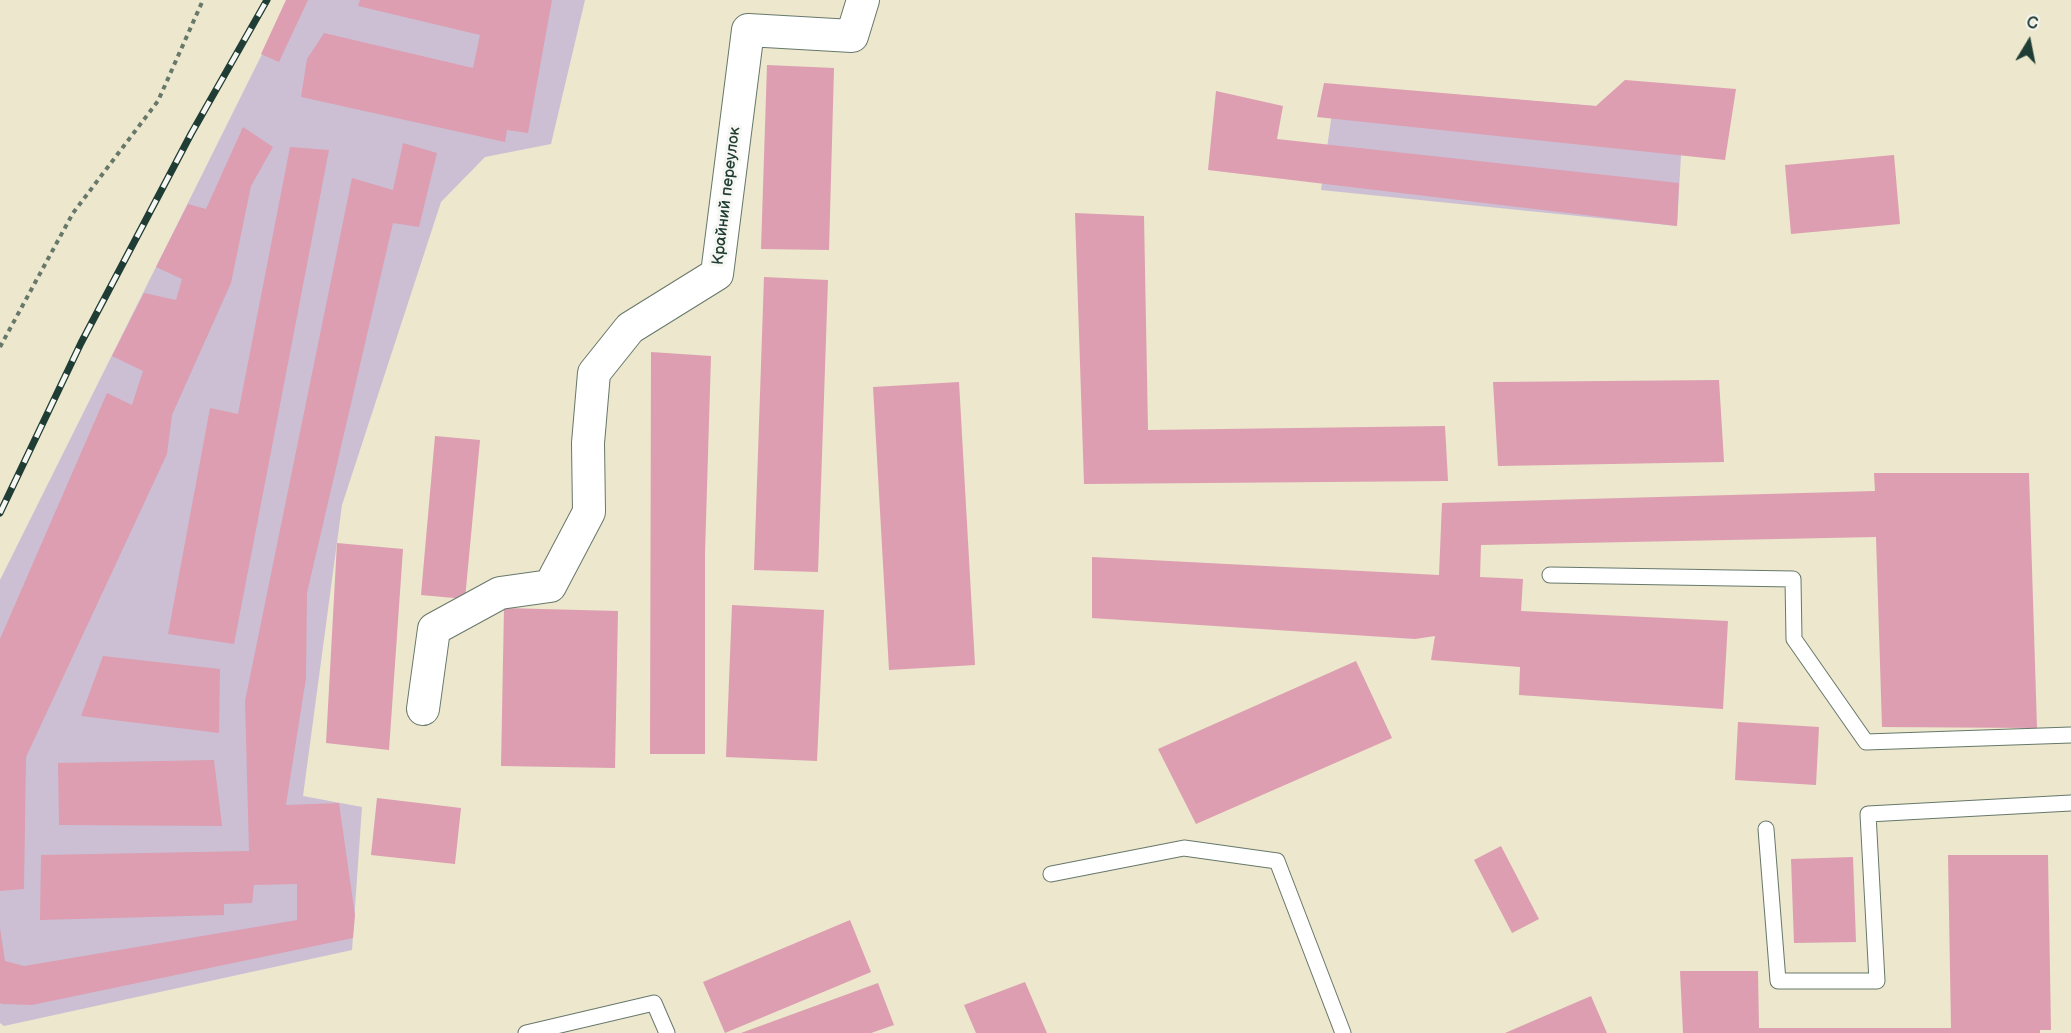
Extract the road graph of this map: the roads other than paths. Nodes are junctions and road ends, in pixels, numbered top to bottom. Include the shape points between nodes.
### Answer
1 (863, 0) edge
2 (1550, 575) dead end
3 (423, 709) dead end
4 (2071, 735) edge
5 (2071, 803) edge
6 (1766, 829) dead end
7 (1051, 874) dead end
8 (526, 1033) edge
9 (667, 1033) edge
10 (1343, 1033) edge

1 - 3 street, Крайний переулок via 852,36 748,30 717,274 630,328 594,373 588,443 590,512 550,586 500,593 434,629
2 - 4 lane via 1792,579 1794,639 1866,742
5 - 6 lane via 1868,814 1877,981 1778,981
7 - 10 lane via 1184,848 1277,861
8 - 9 lane via 654,1003

